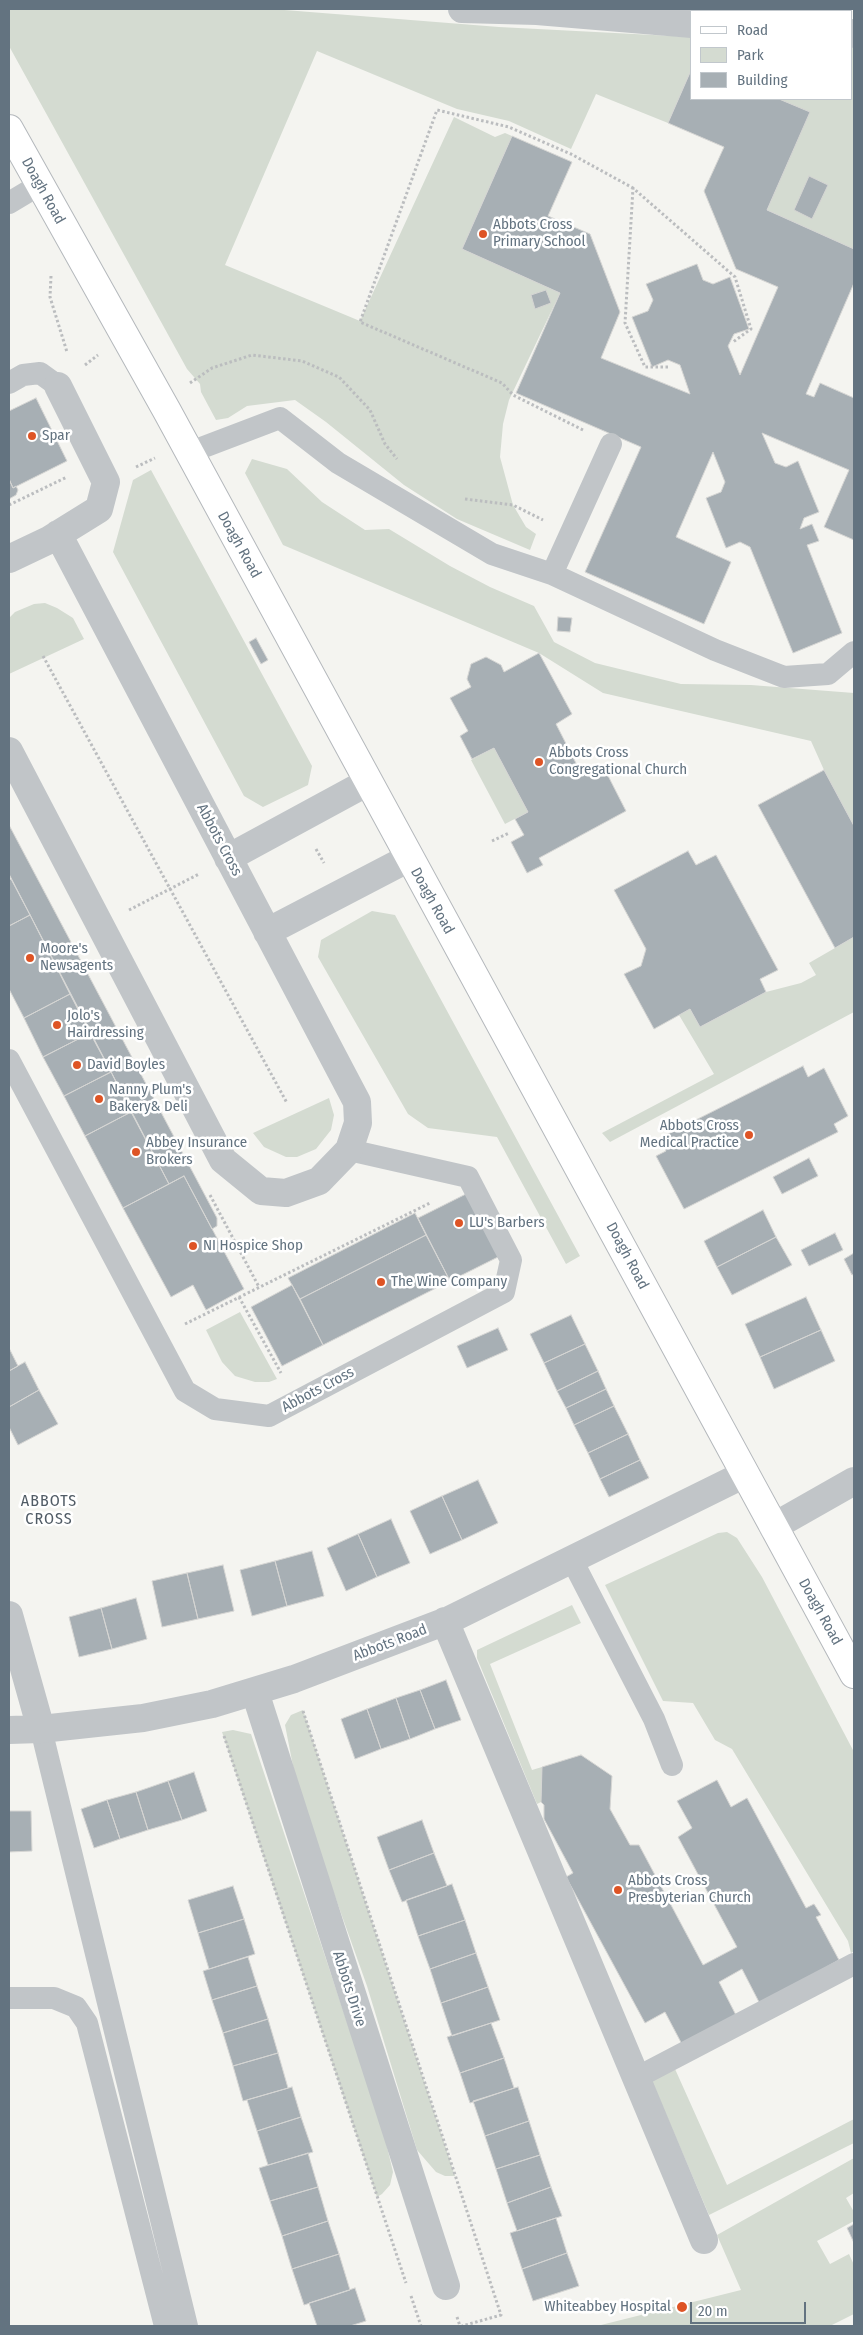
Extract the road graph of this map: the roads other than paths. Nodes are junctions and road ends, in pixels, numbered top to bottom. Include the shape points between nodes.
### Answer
1 (462, 9) edge
2 (537, 10) edge
3 (690, 24) edge
4 (9, 129) edge
5 (39, 185) junction
6 (9, 203) edge
7 (9, 383) edge
8 (58, 386) joint
9 (610, 444) road end
10 (186, 448) junction
11 (58, 534) junction
12 (9, 559) edge
13 (552, 574) junction
14 (854, 652) edge
15 (9, 751) edge
16 (368, 782) junction
17 (228, 858) junction
18 (409, 858) junction
19 (267, 932) junction
20 (9, 1060) edge
21 (349, 1150) junction
22 (745, 1474) junction
23 (854, 1481) edge
24 (773, 1527) junction
25 (572, 1560) junction
26 (9, 1615) edge
27 (445, 1621) junction
28 (854, 1674) edge
29 (255, 1692) junction
30 (41, 1729) junction
31 (9, 1730) edge
32 (672, 1765) dead end
33 (854, 1964) edge
34 (9, 1998) edge
35 (636, 2078) junction
36 (704, 2240) dead end
37 (446, 2286) dead end
38 (165, 2326) edge
39 (188, 2326) edge

1 - 2 street
2 - 3 street
4 - 5 main road, Doagh Road
5 - 6 lane
5 - 10 main road, Doagh Road
7 - 8 lane via 23,375 40,373
8 - 11 street via 101,472 99,509
9 - 13 lane
10 - 13 lane via 280,418 338,463 492,554
10 - 16 main road, Doagh Road
11 - 12 street
11 - 17 street, Abbots Cross
13 - 14 lane via 715,650 784,677 828,674
15 - 21 street, Abbots Cross via 223,1160 262,1191 286,1193 318,1181
16 - 17 street
16 - 18 main road, Doagh Road
17 - 19 street, Abbots Cross
18 - 19 street
18 - 22 main road, Doagh Road
19 - 21 street, Abbots Cross via 357,1102 358,1122
20 - 21 lane, Abbots Cross via 185,1391 215,1409 269,1416 504,1292 511,1260 468,1176
22 - 24 main road, Doagh Road
22 - 25 street, Abbots Road
23 - 24 street
24 - 28 main road, Doagh Road
25 - 27 street, Abbots Road
25 - 32 lane via 654,1719
26 - 30 street
27 - 29 street, Abbots Road
27 - 35 street
29 - 30 street, Abbots Road via 143,1718
29 - 37 street, Abbots Drive
30 - 31 street, Abbots Road
30 - 39 lane
33 - 35 lane
34 - 38 lane via 54,1998 76,2007 87,2023
35 - 36 street

